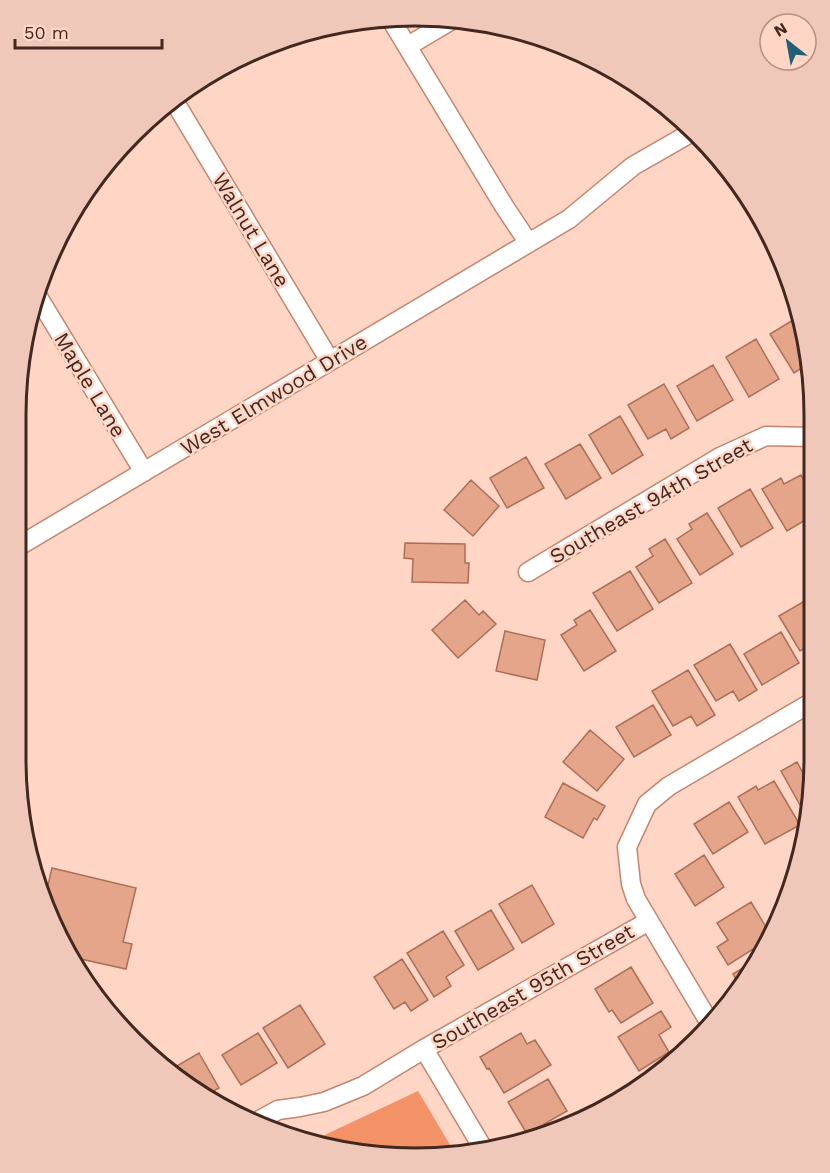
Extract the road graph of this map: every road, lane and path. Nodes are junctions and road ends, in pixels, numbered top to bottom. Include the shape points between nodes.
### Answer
1 (395, 26) edge
2 (441, 26) edge
3 (408, 46) junction
4 (177, 106) edge
5 (685, 135) edge
6 (528, 242) junction
7 (42, 304) edge
8 (330, 361) junction
9 (804, 437) edge
10 (144, 472) junction
11 (26, 542) edge
12 (528, 572) dead end
13 (804, 707) edge
14 (649, 921) junction
15 (706, 1017) edge
16 (424, 1049) junction
17 (265, 1117) edge
18 (479, 1142) edge

1 - 3 street
2 - 3 street
3 - 6 street
4 - 8 street, Walnut Lane
5 - 6 street, West Elmwood Drive via 633,166 580,212
6 - 8 street, West Elmwood Drive
7 - 10 street, Maple Lane
8 - 10 street, West Elmwood Drive
9 - 12 street, Southeast 94th Street via 766,436 720,457
10 - 11 street, West Elmwood Drive
13 - 14 street, Southeast 95th Street via 669,786 647,804 627,847 627,860 636,899
14 - 15 street
14 - 16 street, Southeast 95th Street
16 - 17 street, Southeast 95th Street via 343,1095 278,1110
16 - 18 street

